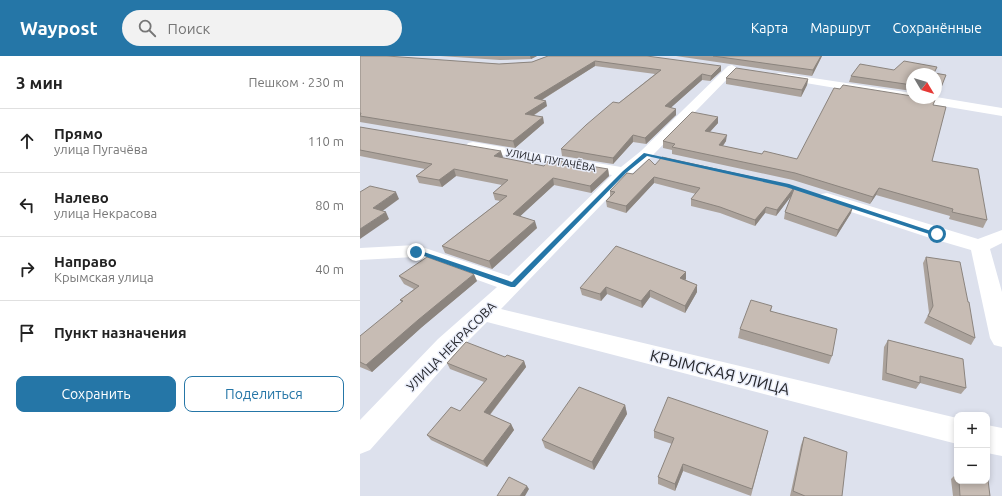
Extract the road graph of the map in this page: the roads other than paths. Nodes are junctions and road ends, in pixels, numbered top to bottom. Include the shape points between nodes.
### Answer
1 (729, 67) edge
2 (771, 74) edge
3 (906, 96) edge
4 (942, 102) edge
5 (1002, 112) edge
6 (461, 144) edge
7 (646, 154) junction
8 (668, 159) edge
9 (624, 172) junction
10 (810, 193) edge
11 (1002, 236) edge
12 (980, 246) junction
13 (360, 254) edge
14 (513, 285) junction
15 (483, 314) junction
16 (1002, 338) edge
17 (954, 430) edge
18 (360, 440) edge
19 (990, 440) edge
20 (1002, 442) edge

1 - 7 street, УЛИЦА НЕКРАСОВА
2 - 3 street
4 - 5 street
6 - 9 street, УЛИЦА ПУГАЧЁВА
7 - 8 street
7 - 9 street, УЛИЦА НЕКРАСОВА
9 - 14 street, УЛИЦА НЕКРАСОВА
10 - 12 street
11 - 12 street
12 - 16 street
13 - 14 street via 416,252
14 - 15 street, УЛИЦА НЕКРАСОВА
15 - 17 street, КРЫМСКАЯ УЛИЦА
15 - 18 street, УЛИЦА НЕКРАСОВА via 447,346
19 - 20 street

